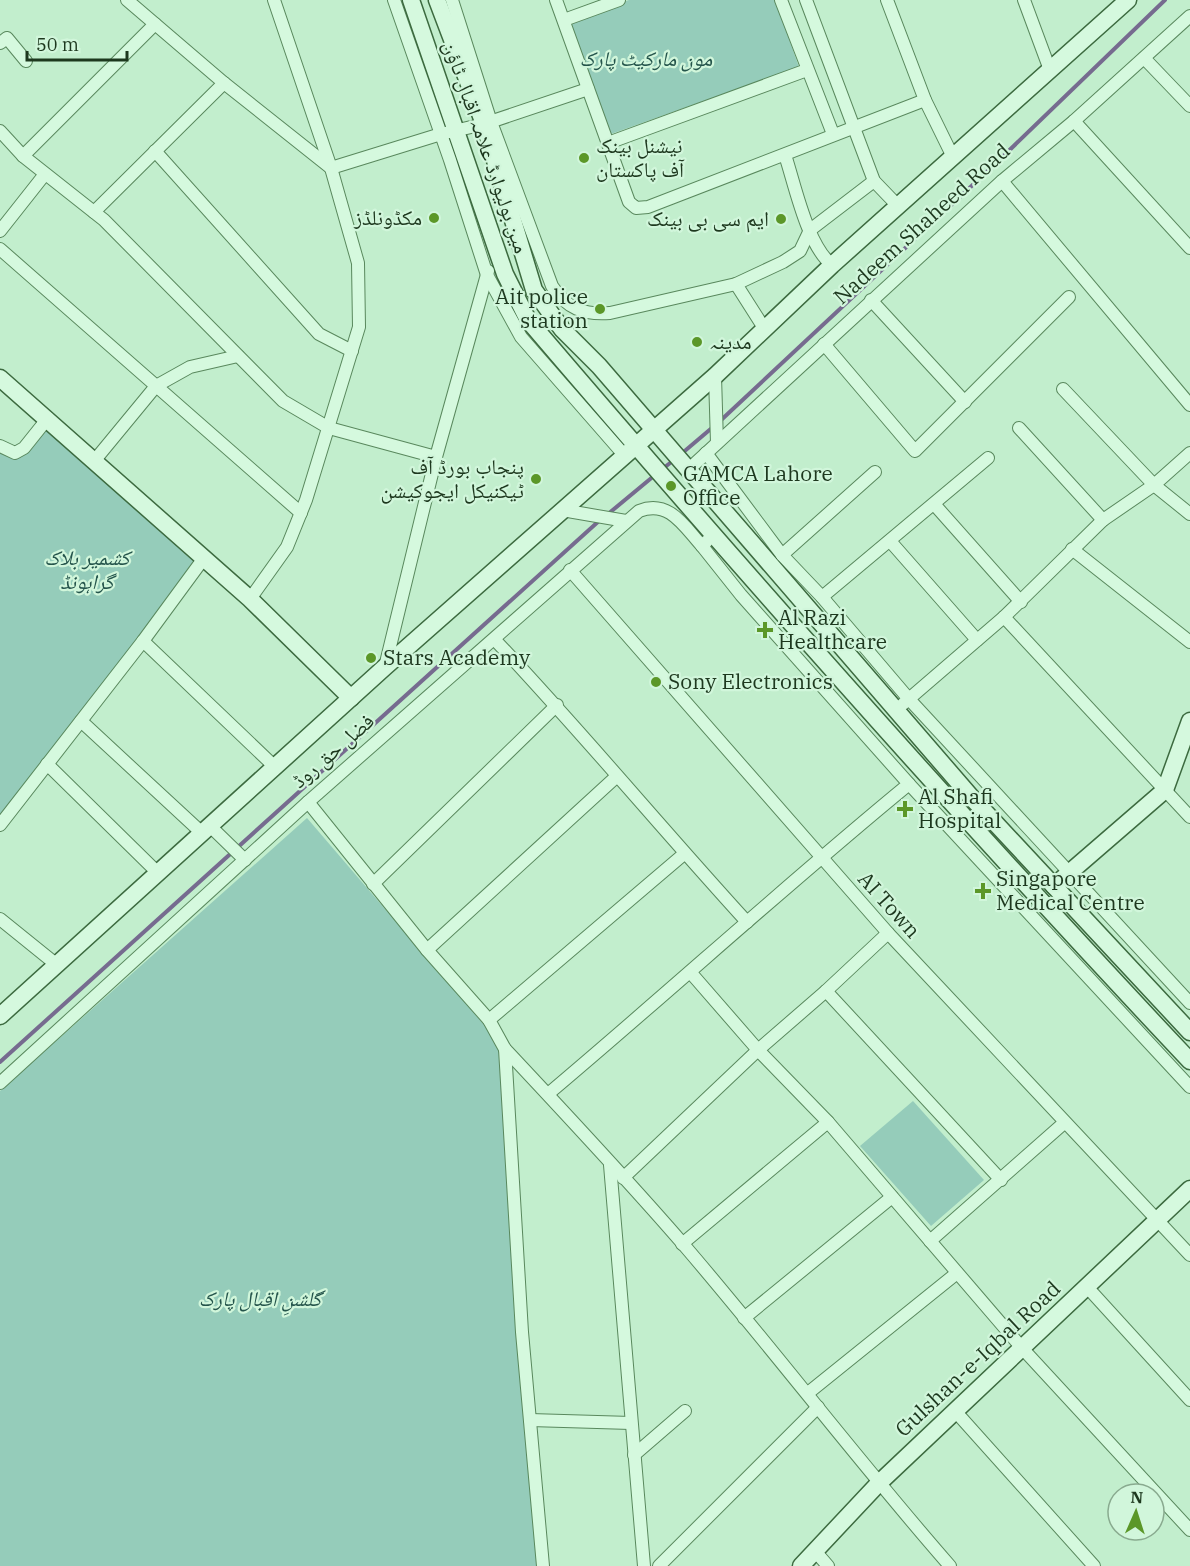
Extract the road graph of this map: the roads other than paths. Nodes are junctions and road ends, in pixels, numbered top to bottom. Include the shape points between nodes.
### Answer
1 (127, 0) edge
2 (274, 0) edge
3 (393, 0) edge
4 (411, 0) edge
5 (437, 0) edge
6 (452, 0) edge
7 (556, 0) edge
8 (619, 0) edge
9 (781, 0) edge
10 (806, 0) edge
11 (887, 0) edge
12 (1024, 0) edge
13 (1128, 0) edge
14 (1190, 16) edge
15 (564, 20) junction
16 (155, 24) junction
17 (0, 43) edge
18 (1144, 58) junction
19 (26, 61) dead end
20 (807, 70) junction
21 (1050, 70) junction
22 (224, 83) junction
23 (588, 89) junction
24 (925, 100) junction
25 (1190, 106) edge
26 (1074, 121) junction
27 (488, 123) junction
28 (852, 127) junction
29 (0, 130) edge
30 (449, 132) junction
31 (833, 134) junction
32 (608, 143) junction
33 (156, 151) junction
34 (784, 155) junction
35 (23, 156) junction
36 (953, 157) junction
37 (331, 168) junction
38 (45, 174) junction
39 (874, 181) junction
40 (1002, 181) junction
41 (898, 206) junction
42 (94, 212) junction
43 (810, 230) junction
44 (0, 231) edge
45 (496, 244) junction
46 (1190, 248) edge
47 (0, 249) edge
48 (831, 265) junction
49 (487, 275) junction
50 (736, 284) junction
51 (1069, 297) dead end
52 (872, 300) junction
53 (573, 308) junction
54 (764, 328) junction
55 (562, 329) junction
56 (824, 344) junction
57 (352, 351) junction
58 (238, 356) junction
59 (715, 376) junction
60 (0, 378) edge
61 (156, 386) junction
62 (1063, 389) dead end
63 (965, 402) junction
64 (1190, 405) edge
65 (48, 418) junction
66 (329, 428) junction
67 (1019, 428) dead end
68 (654, 429) junction
69 (717, 439) junction
70 (0, 446) edge
71 (634, 452) junction
72 (706, 453) junction
73 (1190, 453) edge
74 (436, 457) junction
75 (988, 458) dead end
76 (95, 460) junction
77 (686, 467) junction
78 (874, 472) dead end
79 (1154, 485) junction
80 (934, 504) junction
81 (562, 510) junction
82 (301, 513) junction
83 (1190, 514) edge
84 (1103, 520) junction
85 (626, 521) junction
86 (715, 534) junction
87 (890, 541) junction
88 (702, 546) junction
89 (1072, 549) junction
90 (782, 555) junction
91 (204, 558) junction
92 (570, 570) junction
93 (822, 597) junction
94 (250, 599) junction
95 (1021, 602) junction
96 (1004, 617) junction
97 (495, 640) junction
98 (977, 640) junction
99 (143, 641) junction
100 (1190, 642) edge
101 (385, 667) junction
102 (351, 698) junction
103 (908, 698) junction
104 (556, 705) junction
105 (895, 711) junction
106 (81, 721) junction
107 (1190, 721) edge
108 (47, 764) junction
109 (275, 767) junction
110 (616, 777) junction
111 (909, 784) junction
112 (1165, 790) junction
113 (308, 802) junction
114 (1190, 817) edge
115 (0, 825) edge
116 (206, 830) junction
117 (684, 854) junction
118 (243, 857) junction
119 (820, 857) junction
120 (158, 873) junction
121 (1070, 874) junction
122 (373, 884) junction
123 (1054, 886) junction
124 (0, 919) edge
125 (747, 922) junction
126 (888, 933) junction
127 (427, 950) junction
128 (57, 965) junction
129 (691, 973) junction
130 (826, 991) junction
131 (1190, 1003) edge
132 (0, 1016) edge
133 (489, 1020) junction
134 (1190, 1032) edge
135 (506, 1049) junction
136 (758, 1050) junction
137 (1190, 1061) edge
138 (0, 1083) edge
139 (1190, 1087) edge
140 (548, 1095) junction
141 (828, 1122) junction
142 (1064, 1123) junction
143 (610, 1165) junction
144 (623, 1178) junction
145 (1001, 1180) junction
146 (1190, 1189) edge
147 (892, 1197) junction
148 (1157, 1219) junction
149 (930, 1241) junction
150 (682, 1244) junction
151 (1190, 1255) edge
152 (957, 1273) junction
153 (1088, 1288) junction
154 (744, 1318) junction
155 (1022, 1348) junction
156 (808, 1394) junction
157 (1190, 1400) edge
158 (818, 1407) junction
159 (685, 1411) dead end
160 (956, 1412) junction
161 (530, 1420) junction
162 (631, 1423) junction
163 (634, 1455) junction
164 (878, 1484) junction
165 (1190, 1530) edge
166 (815, 1551) junction
167 (543, 1566) edge
168 (644, 1566) edge
169 (659, 1566) edge
170 (801, 1566) edge
171 (828, 1566) edge
172 (950, 1566) edge
173 (1094, 1566) edge

1 - 16 street
2 - 37 street
3 - 30 street
4 - 30 main road, مین بولیوارڈ علامہ اقبال ٹاؤن
5 - 27 main road, مین بولیوارڈ علامہ اقبال ٹاؤن
6 - 27 street
7 - 15 street
8 - 15 street
9 - 20 street
10 - 28 street
11 - 24 street
12 - 21 street
13 - 21 main road, Nadeem Shaheed Road
14 - 18 street, Nadeem Shaheed Road
15 - 23 street
16 - 22 street
16 - 35 street
17 - 19 street via 7,38
18 - 25 street
18 - 26 street, Nadeem Shaheed Road
20 - 31 street
20 - 32 street
21 - 36 main road, Nadeem Shaheed Road
22 - 33 street
22 - 37 street
23 - 27 street
23 - 32 street
24 - 28 street
24 - 36 street
26 - 40 street, Nadeem Shaheed Road
26 - 46 street
27 - 30 street
27 - 53 street via 552,286
27 - 55 main road, مین بولیوارڈ علامہ اقبال ٹاؤن via 534,291
28 - 31 street
28 - 39 street
29 - 35 street
30 - 37 street
30 - 45 main road, مین بولیوارڈ علامہ اقبال ٹاؤن
30 - 49 street
31 - 34 street
32 - 34 street via 629,202 636,208 648,207
33 - 42 street
33 - 57 street via 319,334
34 - 43 street
35 - 38 street
36 - 41 main road, Nadeem Shaheed Road
37 - 57 street via 358,263 358,327
38 - 42 street
38 - 44 street
39 - 41 street
39 - 43 street
40 - 52 street, Nadeem Shaheed Road
40 - 64 street
41 - 48 main road, Nadeem Shaheed Road
42 - 58 street
43 - 48 street
43 - 50 street via 800,251
45 - 49 street
45 - 71 main road, مین بولیوارڈ علامہ اقبال ٹاؤن via 528,320
47 - 61 street
48 - 54 main road, Nadeem Shaheed Road
49 - 71 street via 521,338
49 - 74 street
50 - 53 street via 610,314 591,314
50 - 54 street
51 - 63 street
52 - 56 street, Nadeem Shaheed Road
52 - 63 street
53 - 55 street
54 - 59 main road, Nadeem Shaheed Road
55 - 68 main road, مین بولیوارڈ علامہ اقبال ٹاؤن
56 - 63 street via 915,451
56 - 69 street, Nadeem Shaheed Road
57 - 66 street
58 - 61 street via 190,367
58 - 66 street via 283,401
59 - 68 main road, Nadeem Shaheed Road
59 - 69 street
60 - 65 main road
61 - 76 street
61 - 82 street
62 - 79 street
65 - 70 street via 24,448 15,453
65 - 76 main road
66 - 74 street
66 - 82 street
67 - 84 street
68 - 71 main road, فضل حق روڈ
68 - 77 main road, مین بولیوارڈ علامہ اقبال ٹاؤن
69 - 72 street, Nadeem Shaheed Road
71 - 81 main road, فضل حق روڈ
71 - 86 main road, مین بولیوارڈ علامہ اقبال ٹاؤن via 666,480
72 - 77 street, Nadeem Shaheed Road
72 - 90 street
73 - 79 street
74 - 101 street
75 - 80 street
76 - 91 main road
77 - 105 main road
78 - 90 street
79 - 83 street
79 - 84 street
80 - 87 street
80 - 95 street
81 - 85 street
81 - 101 main road, فضل حق روڈ
82 - 94 street via 287,547
84 - 89 street
85 - 88 street, فضل حق روڈ via 646,508 663,508 676,516
85 - 92 street, فضل حق روڈ
86 - 88 street
86 - 137 main road, مین بولیوارڈ علامہ اقبال ٹاؤن via 1034,896
87 - 93 street
87 - 98 street
88 - 111 street, فضل حق روڈ
89 - 95 street
89 - 100 street
90 - 93 street
91 - 94 main road
91 - 99 street
92 - 97 street, فضل حق روڈ
92 - 119 street, AI Town
93 - 103 street
94 - 102 main road
95 - 96 street
96 - 98 street
96 - 112 street
97 - 104 street
97 - 113 street, فضل حق روڈ
98 - 103 street
99 - 106 street
99 - 109 street
101 - 102 main road, فضل حق روڈ
102 - 109 main road, فضل حق روڈ
103 - 105 street
103 - 121 street
104 - 110 street
104 - 122 street
105 - 123 main road
106 - 108 street
106 - 116 street
107 - 112 main road
108 - 115 street
108 - 120 street
109 - 116 main road, فضل حق روڈ
110 - 117 street
110 - 127 street
111 - 119 street
111 - 139 street, فضل حق روڈ
112 - 114 street
112 - 121 main road
113 - 118 street, فضل حق روڈ
113 - 122 street
116 - 118 street
116 - 120 main road, فضل حق روڈ
117 - 125 street
117 - 133 street
118 - 138 street, فضل حق روڈ
119 - 125 street
119 - 126 street, AI Town
120 - 128 main road, فضل حق روڈ
121 - 123 main road
121 - 131 street
122 - 127 street
123 - 134 main road
124 - 128 street
125 - 129 street
126 - 130 street
126 - 142 street, AI Town
127 - 133 street
128 - 132 main road, فضل حق روڈ
129 - 136 street
129 - 140 street
130 - 136 street
130 - 145 street
133 - 135 street
135 - 140 street
135 - 161 street
136 - 141 street
136 - 144 street
140 - 143 street
141 - 147 street
141 - 150 street
142 - 145 street
142 - 148 street, AI Town
143 - 144 street
143 - 162 street
144 - 150 street
145 - 149 street
146 - 148 main road, Gulshan-e-Iqbal Road
147 - 149 street
147 - 154 street
148 - 151 street, AI Town
148 - 153 main road, Gulshan-e-Iqbal Road
149 - 152 street
150 - 154 street
152 - 155 street
152 - 156 street
153 - 155 main road, Gulshan-e-Iqbal Road
153 - 157 street
154 - 156 street
155 - 160 main road, Gulshan-e-Iqbal Road
155 - 165 street
156 - 158 street
158 - 164 street
158 - 169 street
159 - 163 street
160 - 164 main road, Gulshan-e-Iqbal Road
160 - 173 street
161 - 162 street
161 - 167 street
162 - 163 street
163 - 168 street
164 - 166 main road, Gulshan-e-Iqbal Road
164 - 172 street
166 - 170 main road, Gulshan-e-Iqbal Road
166 - 171 street

